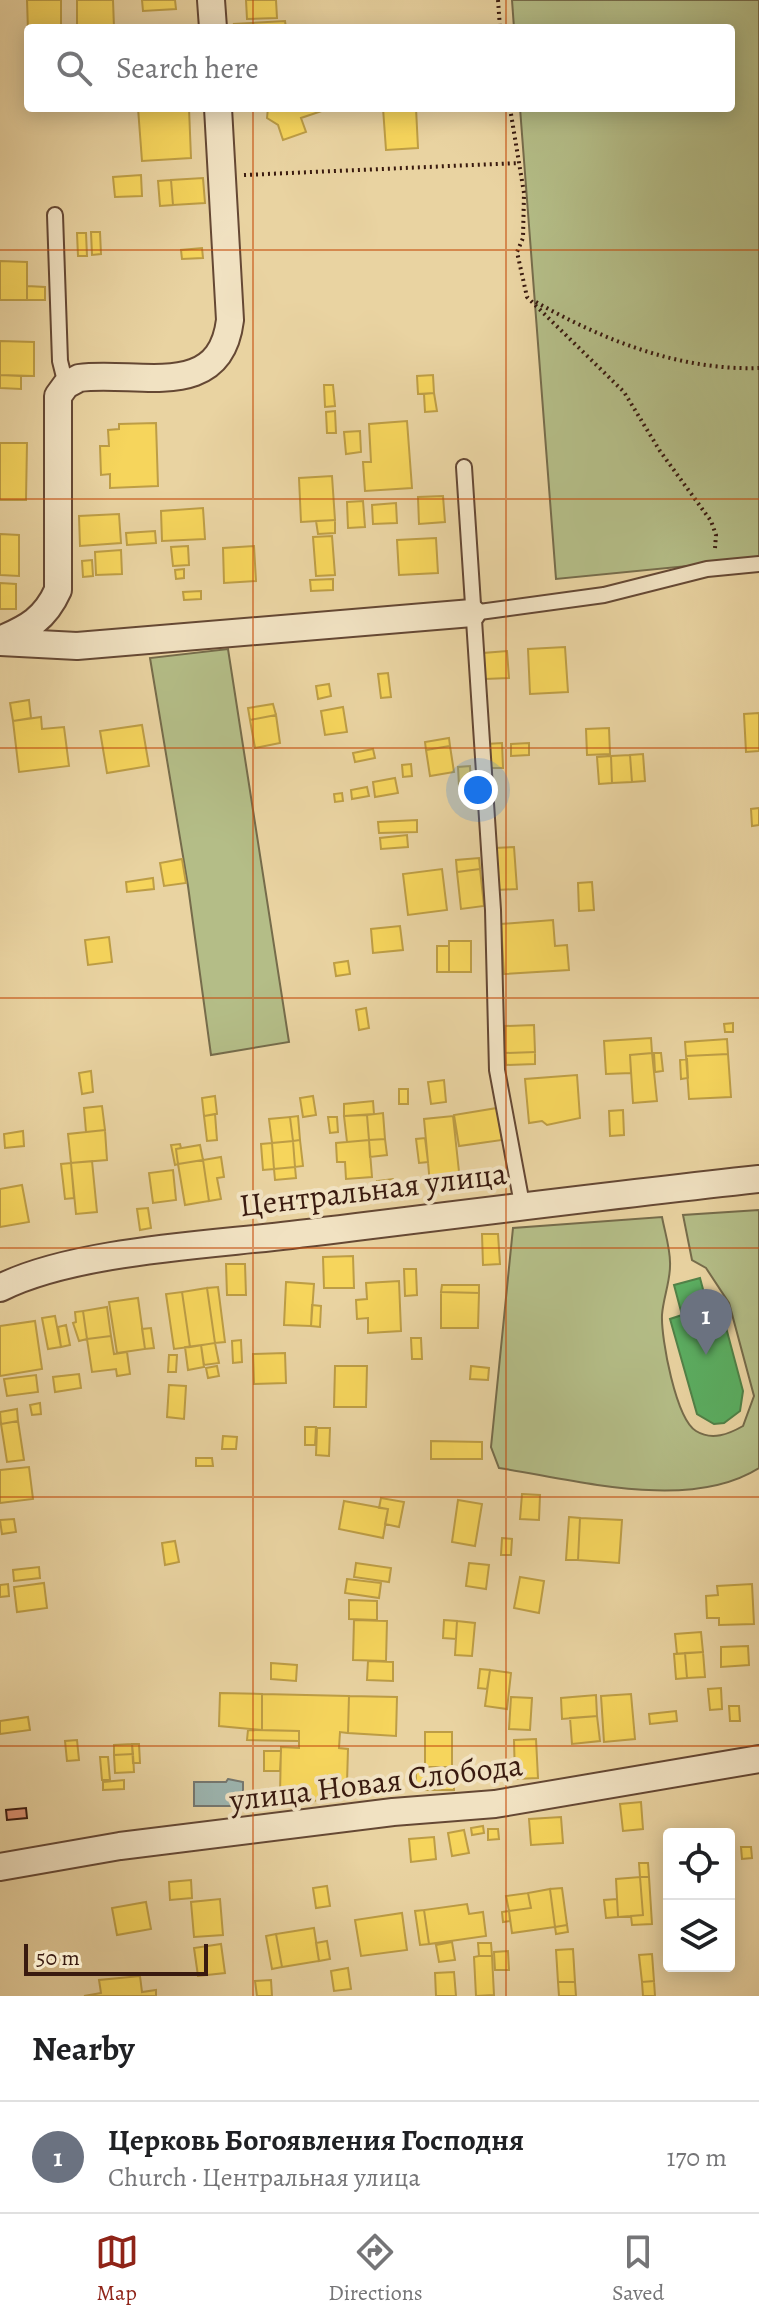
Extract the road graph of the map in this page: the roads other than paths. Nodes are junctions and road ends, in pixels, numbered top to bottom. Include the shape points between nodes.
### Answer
1 (211, 0) edge
2 (213, 24) edge
3 (218, 112) edge
4 (55, 215) dead end
5 (66, 385) junction
6 (464, 467) dead end
7 (759, 564) edge
8 (472, 613) junction
9 (0, 641) edge
10 (759, 1179) edge
11 (522, 1204) junction
12 (0, 1288) edge
13 (759, 1759) edge
14 (0, 1867) edge

1 - 2 street
3 - 5 street via 230,320 219,357 187,376 97,376
4 - 5 lane via 60,361
5 - 9 street via 58,396 56,427 58,590 49,611
6 - 8 lane
7 - 8 lane via 707,569 604,595
8 - 9 street via 77,646
8 - 11 lane via 493,910 497,1070
10 - 11 street, Центральная улица
11 - 12 street, Центральная улица via 153,1251 33,1275
13 - 14 street, улица Новая Слобода via 495,1804 120,1846

